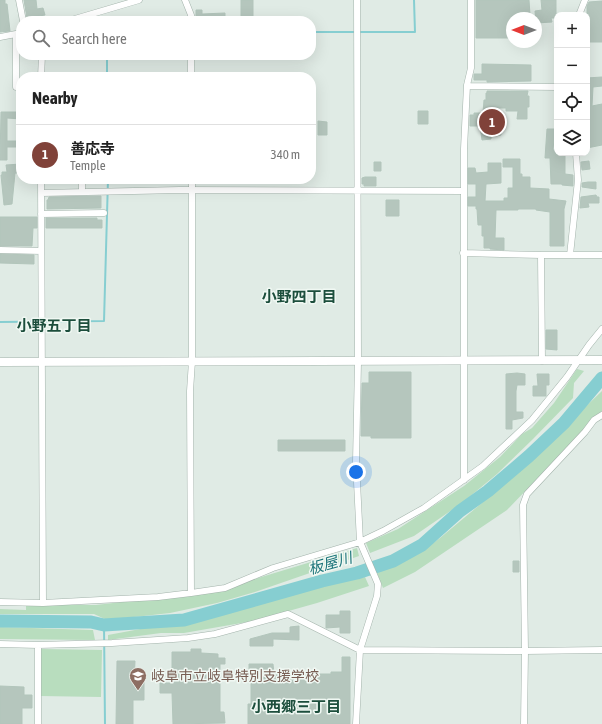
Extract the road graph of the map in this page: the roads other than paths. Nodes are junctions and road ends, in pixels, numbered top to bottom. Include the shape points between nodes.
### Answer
1 (19, 0) edge
2 (139, 0) edge
3 (185, 0) edge
4 (357, 0) edge
5 (471, 0) edge
6 (585, 0) edge
7 (580, 12) edge
8 (22, 16) edge
9 (85, 16) edge
10 (191, 16) edge
11 (16, 34) edge
12 (0, 37) edge
13 (17, 60) edge
14 (42, 60) edge
15 (191, 60) edge
16 (17, 72) edge
17 (41, 72) edge
18 (191, 72) edge
19 (467, 86) junction
20 (554, 87) edge
21 (576, 156) edge
22 (41, 184) edge
23 (82, 184) edge
24 (192, 184) edge
25 (192, 191) junction
26 (358, 191) junction
27 (464, 191) junction
28 (82, 192) junction
29 (41, 193) junction
30 (104, 213) dead end
31 (41, 214) junction
32 (0, 250) edge
33 (41, 251) junction
34 (464, 252) junction
35 (541, 255) junction
36 (570, 255) junction
37 (602, 255) edge
38 (602, 329) edge
39 (580, 360) junction
40 (602, 360) edge
41 (192, 361) junction
42 (464, 361) junction
43 (542, 361) junction
44 (0, 362) edge
45 (41, 362) junction
46 (358, 362) junction
47 (602, 415) edge
48 (464, 480) junction
49 (361, 544) junction
50 (191, 593) junction
51 (0, 602) edge
52 (43, 603) junction
53 (0, 644) edge
54 (38, 645) junction
55 (360, 650) junction
56 (602, 650) edge
57 (525, 651) junction
58 (38, 724) edge
59 (356, 724) edge
60 (524, 724) edge

1 - 8 street
2 - 9 street
3 - 10 street
4 - 26 street
5 - 19 street via 471,68
6 - 7 street
11 - 12 street
13 - 16 street
14 - 17 street
15 - 18 street
19 - 20 street
19 - 27 street
21 - 36 street via 578,180
22 - 29 street
23 - 28 street
24 - 25 street
25 - 26 street
25 - 28 street
25 - 41 street
26 - 27 street
26 - 46 street
27 - 34 street
28 - 29 street
29 - 31 street
30 - 31 street
31 - 33 street
32 - 33 street
33 - 45 street
34 - 35 street
34 - 42 street
35 - 36 street
35 - 43 street
36 - 37 street
38 - 39 street
39 - 40 street
39 - 43 street
39 - 48 street via 532,420 483,466
41 - 45 street
41 - 46 street
41 - 50 street
42 - 43 street
42 - 46 street
42 - 48 street
44 - 45 street
45 - 52 street
46 - 49 street via 356,462
47 - 57 street via 594,420 527,494 523,505
48 - 49 street via 424,508
49 - 50 street via 273,568 225,588
49 - 55 street via 378,584 378,596
50 - 52 street
51 - 52 street
53 - 54 street
54 - 55 street via 112,643 215,634 288,614
54 - 58 street
55 - 57 street
55 - 59 street
56 - 57 street
57 - 60 street

